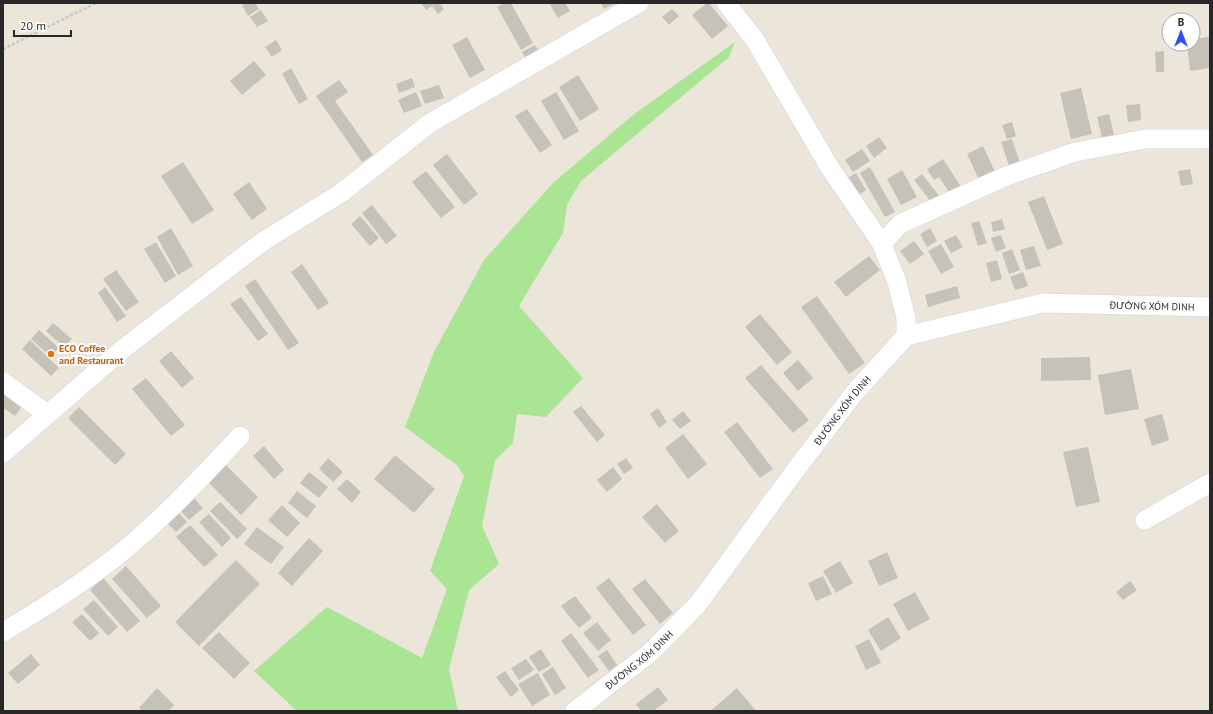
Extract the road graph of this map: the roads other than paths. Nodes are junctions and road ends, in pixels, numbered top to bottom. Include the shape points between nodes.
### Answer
1 (639, 3) edge
2 (726, 3) edge
3 (1210, 139) edge
4 (882, 244) junction
5 (1210, 307) edge
6 (906, 336) junction
7 (3, 382) edge
8 (46, 414) junction
9 (240, 436) dead end
10 (3, 453) edge
11 (1210, 483) edge
12 (1145, 520) dead end
13 (3, 632) edge
14 (575, 711) edge

1 - 8 street via 430,123 341,193 262,242 123,349
2 - 4 street via 755,40 830,168
3 - 4 street via 1146,139 1075,152 1004,177 900,224
4 - 6 street via 906,318
5 - 6 street, ĐƯỜNG XÓM DINH via 1043,303
6 - 14 street, ĐƯỜNG XÓM DINH via 855,392 698,604 651,652
7 - 8 street
8 - 10 street
9 - 13 street via 179,501 113,559 80,584
11 - 12 street

